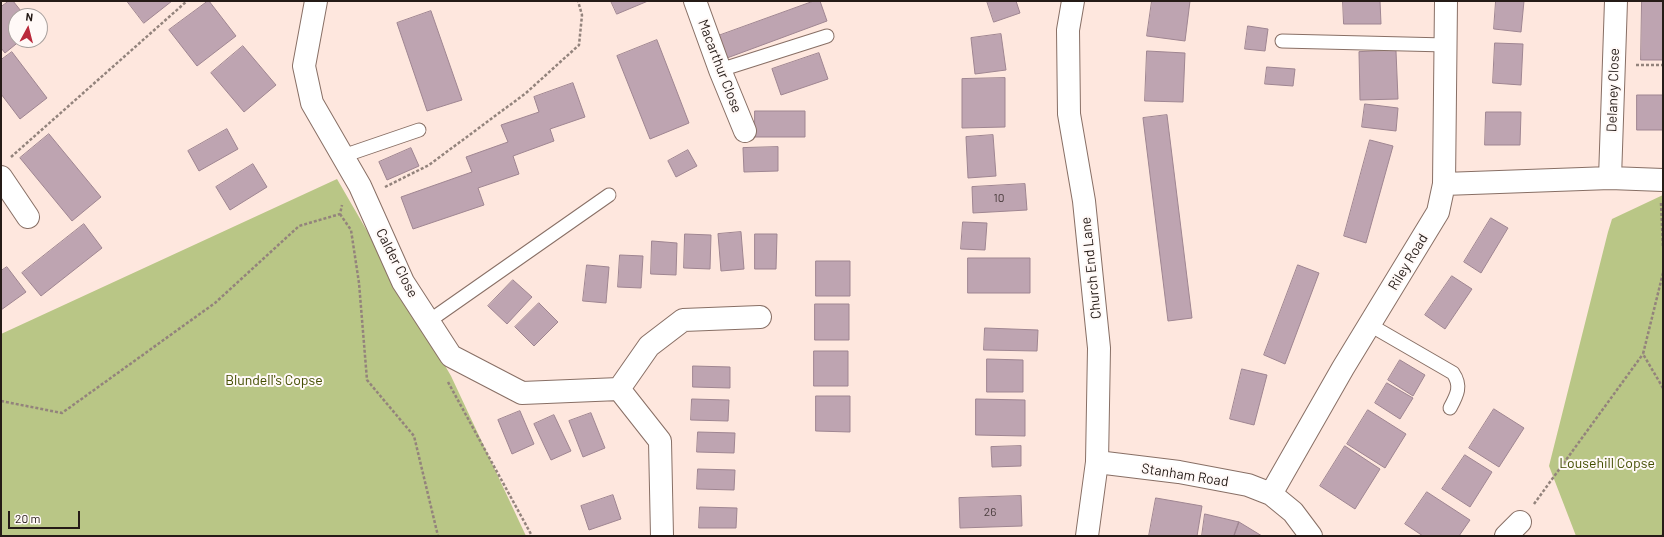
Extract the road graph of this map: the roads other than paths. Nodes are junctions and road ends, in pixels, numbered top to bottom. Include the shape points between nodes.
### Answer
1 (316, 1) edge
2 (695, 1) edge
3 (1073, 1) edge
4 (1446, 1) edge
5 (1616, 1) edge
6 (827, 36) dead end
7 (1282, 40) dead end
8 (1446, 45) junction
9 (720, 70) junction
10 (419, 130) dead end
11 (745, 131) dead end
12 (343, 156) junction
13 (4, 169) edge
14 (1610, 178) junction
15 (1444, 184) junction
16 (1662, 188) edge
17 (609, 195) dead end
18 (28, 218) dead end
19 (760, 317) dead end
20 (429, 321) junction
21 (1370, 325) junction
22 (619, 389) junction
23 (1450, 408) dead end
24 (1097, 462) junction
25 (1271, 494) junction
26 (662, 536) edge
27 (1086, 536) edge
28 (1311, 536) edge

1 - 12 street, Calder Close via 304,66 312,103
2 - 9 street, Macarthur Close
3 - 24 street, Church End Lane via 1068,30 1070,114 1084,201 1099,348
4 - 8 street, Riley Road
5 - 14 street, Delaney Close
6 - 9 lane
7 - 8 lane
8 - 15 street, Riley Road
9 - 11 street, Macarthur Close
10 - 12 lane
12 - 20 street, Calder Close via 403,282
13 - 18 street
14 - 15 street
14 - 16 street
15 - 21 street, Riley Road via 1438,212
17 - 20 lane
19 - 22 street via 683,320 649,346
20 - 22 street, Calder Close via 451,356 522,393
21 - 23 lane via 1453,373 1459,387
21 - 25 street, Riley Road
22 - 26 street via 660,441
24 - 25 street, Stanham Road via 1248,485
24 - 27 street, Church End Lane
25 - 28 street, Stanham Road via 1293,512

